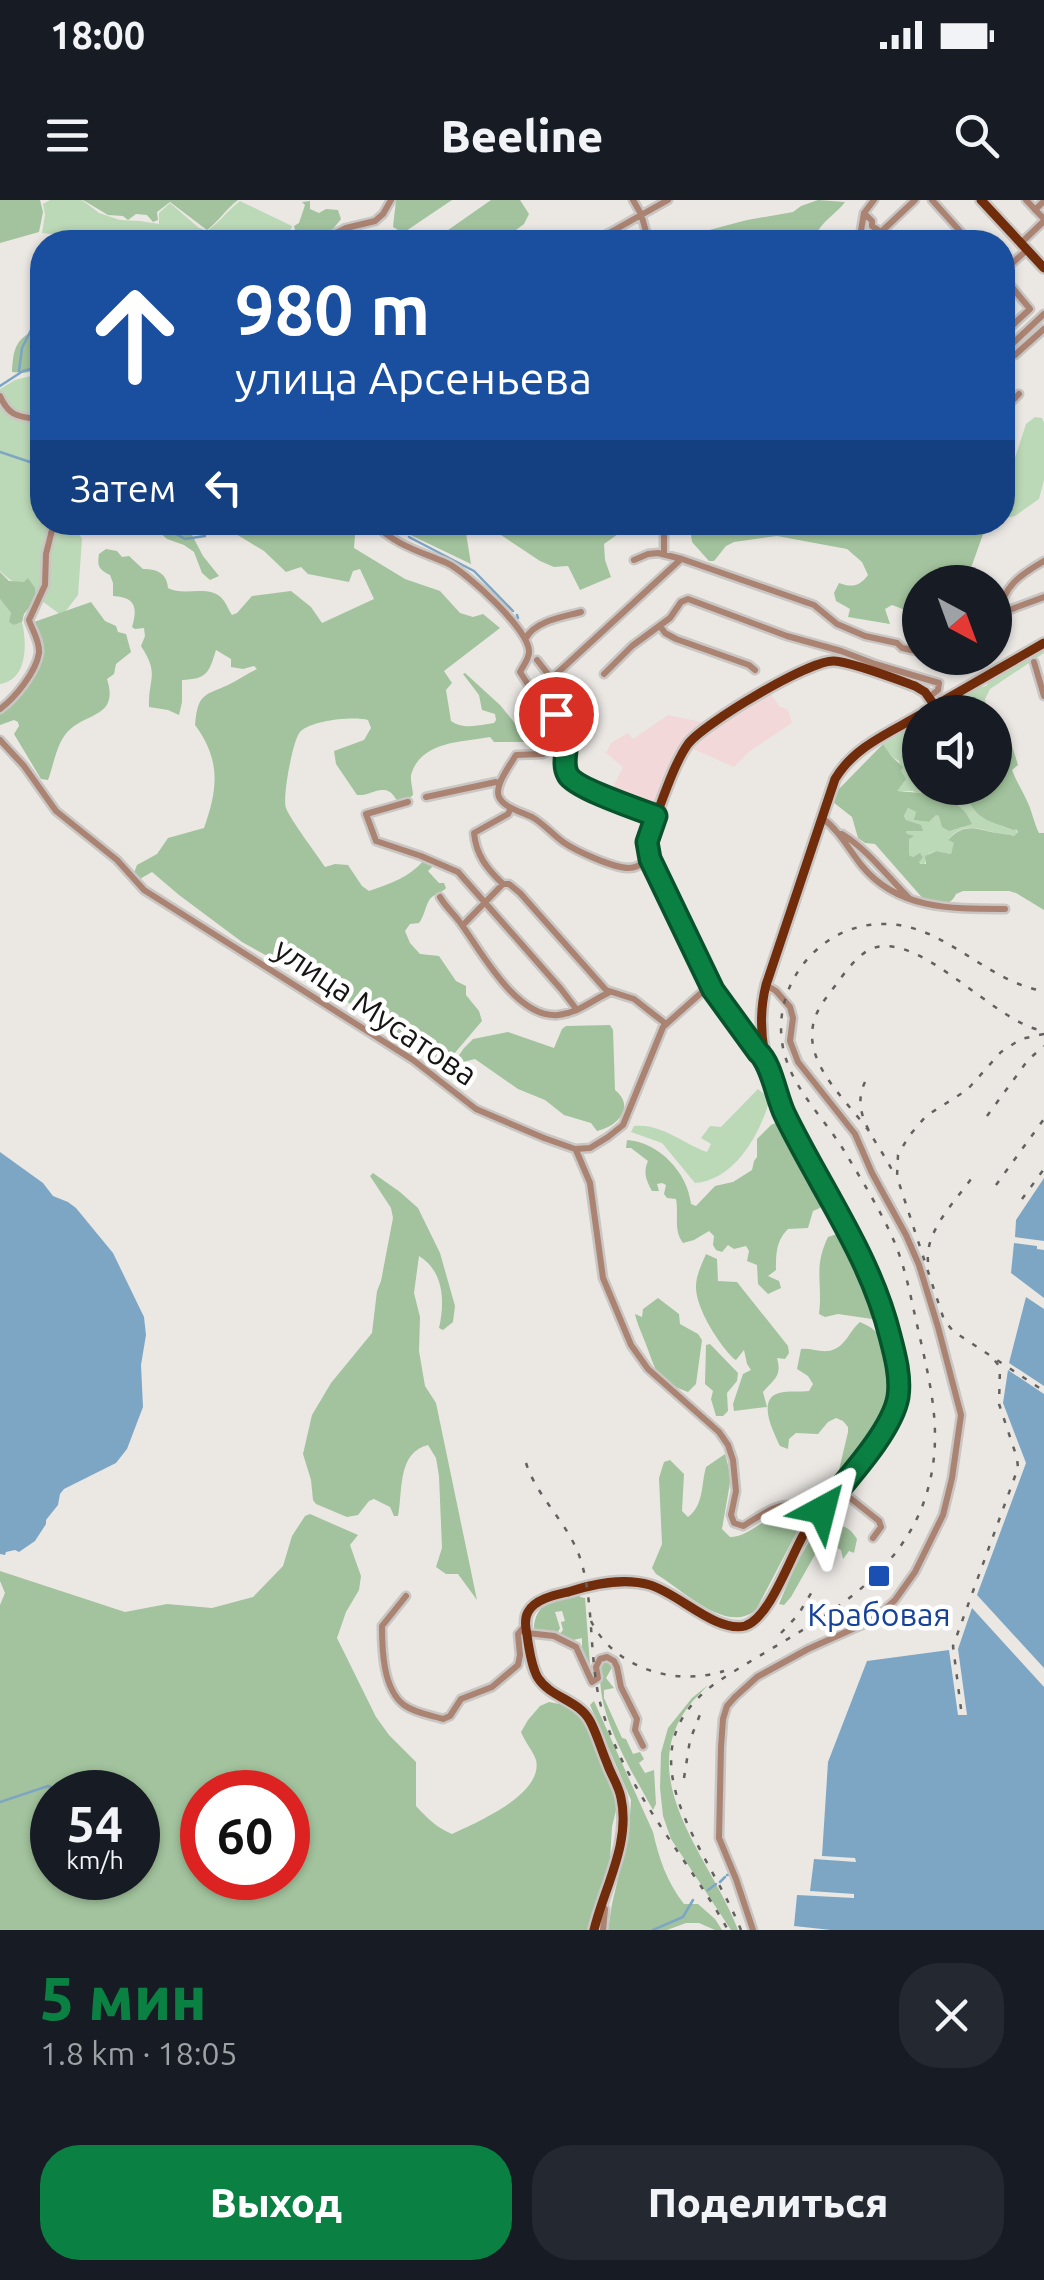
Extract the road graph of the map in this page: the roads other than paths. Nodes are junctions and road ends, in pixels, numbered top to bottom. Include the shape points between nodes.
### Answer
1 (391, 200) edge
2 (633, 200) edge
3 (668, 200) edge
4 (874, 200) edge
5 (915, 200) edge
6 (932, 200) edge
7 (981, 200) edge
8 (1026, 200) edge
9 (1044, 201) edge
10 (1035, 210) junction
11 (864, 213) junction
12 (641, 214) junction
13 (1044, 220) edge
14 (342, 230) edge
15 (614, 230) edge
16 (646, 230) edge
17 (860, 230) edge
18 (878, 230) edge
19 (883, 230) edge
20 (960, 230) edge
21 (1009, 230) edge
22 (1015, 236) edge
23 (1024, 246) junction
24 (1015, 257) edge
25 (1044, 268) edge
26 (1015, 290) edge
27 (1044, 314) edge
28 (1015, 325) edge
29 (1044, 329) edge
30 (1015, 341) edge
31 (1015, 354) edge
32 (1019, 394) dead end
33 (0, 396) edge
34 (1015, 398) edge
35 (30, 418) edge
36 (51, 535) edge
37 (387, 535) edge
38 (664, 535) edge
39 (664, 554) junction
40 (682, 559) junction
41 (634, 560) dead end
42 (1044, 561) edge
43 (1012, 585) edge
44 (1044, 597) edge
45 (1012, 609) edge
46 (581, 612) dead end
47 (660, 626) junction
48 (526, 638) junction
49 (1044, 643) edge
50 (902, 647) edge
51 (538, 660) dead end
52 (1034, 662) dead end
53 (755, 670) dead end
54 (604, 674) dead end
55 (552, 678) junction
56 (925, 695) edge
57 (936, 695) edge
58 (945, 695) edge
59 (1044, 696) edge
60 (0, 708) edge
61 (562, 719) junction
62 (902, 726) edge
63 (0, 740) edge
64 (552, 748) dead end
65 (499, 784) junction
66 (426, 797) dead end
67 (408, 802) dead end
68 (512, 808) junction
69 (656, 816) junction
70 (822, 818) junction
71 (650, 859) junction
72 (503, 884) junction
73 (440, 896) dead end
74 (484, 902) junction
75 (1005, 909) dead end
76 (463, 926) junction
77 (710, 985) junction
78 (766, 985) junction
79 (609, 992) junction
80 (577, 1010) junction
81 (761, 1014) junction
82 (666, 1024) junction
83 (737, 1024) junction
84 (766, 1059) junction
85 (576, 1149) junction
86 (838, 1489) junction
87 (812, 1523) junction
88 (874, 1538) dead end
89 (406, 1596) dead end
90 (526, 1629) junction
91 (644, 1746) dead end
92 (602, 1904) junction
93 (594, 1930) edge
94 (604, 1930) edge
95 (752, 1930) edge

1 - 14 street via 376,221
2 - 12 street
3 - 12 street
4 - 11 street
5 - 19 street
6 - 20 street
7 - 21 main road
8 - 10 street
9 - 10 street
10 - 13 street
11 - 17 street
11 - 18 street
12 - 15 street
12 - 16 street
13 - 23 street
22 - 23 main road
23 - 24 street
23 - 25 main road
26 - 28 street via 1030,309
27 - 30 street
29 - 31 street
32 - 34 street
33 - 35 street via 10,413
36 - 60 street via 45,584 29,620 37,658
37 - 48 street via 460,572
38 - 39 street
39 - 40 street
39 - 41 street
40 - 50 street via 814,605 837,624
40 - 55 street
42 - 43 street
44 - 45 street
46 - 48 street via 535,627
47 - 53 street via 676,639
47 - 54 street
47 - 57 street via 688,599 939,683
48 - 61 street via 529,656 520,672
49 - 58 main road
51 - 55 street
52 - 59 street
55 - 61 street via 570,702
56 - 69 main road via 841,662 806,669 694,738
61 - 69 street via 569,778
62 - 70 main road via 851,758
63 - 85 street, улица Мусатова via 60,816 144,890 413,1060 476,1109
64 - 65 street via 516,755
65 - 66 street
65 - 68 street via 499,797
67 - 74 street via 366,814 376,841 458,872
68 - 71 street via 568,846 605,861 628,868
68 - 72 street via 473,834 484,864
69 - 71 main road via 647,842
70 - 75 street via 914,902
70 - 78 main road
71 - 77 main road
72 - 74 street
72 - 79 street via 520,893
73 - 76 street
74 - 76 street
74 - 80 street
76 - 80 street via 532,1009 553,1015
77 - 82 street
77 - 83 main road
78 - 81 main road
78 - 95 street via 790,1007 798,1062 855,1134 906,1235 961,1415 943,1515 895,1600 874,1620 757,1677 728,1706 720,1747 719,1838
79 - 80 street
79 - 82 street via 634,999
81 - 83 main road
81 - 84 main road
82 - 85 street via 623,1125 590,1148
83 - 84 main road
84 - 86 main road via 783,1110 867,1268 896,1364 890,1420
85 - 87 street via 590,1183 603,1278 630,1345 732,1453 732,1520 743,1526 786,1505
86 - 87 main road
86 - 88 street via 879,1521
87 - 90 main road via 762,1613 746,1625 724,1625 660,1588 626,1581 536,1603
89 - 90 street via 382,1626 384,1664 400,1702 416,1712 443,1719 461,1699 492,1686 518,1665 518,1634
90 - 91 street via 576,1647 592,1682 600,1659 614,1662
90 - 92 main road via 536,1676 586,1714 621,1796 618,1854
92 - 93 main road
92 - 94 street

